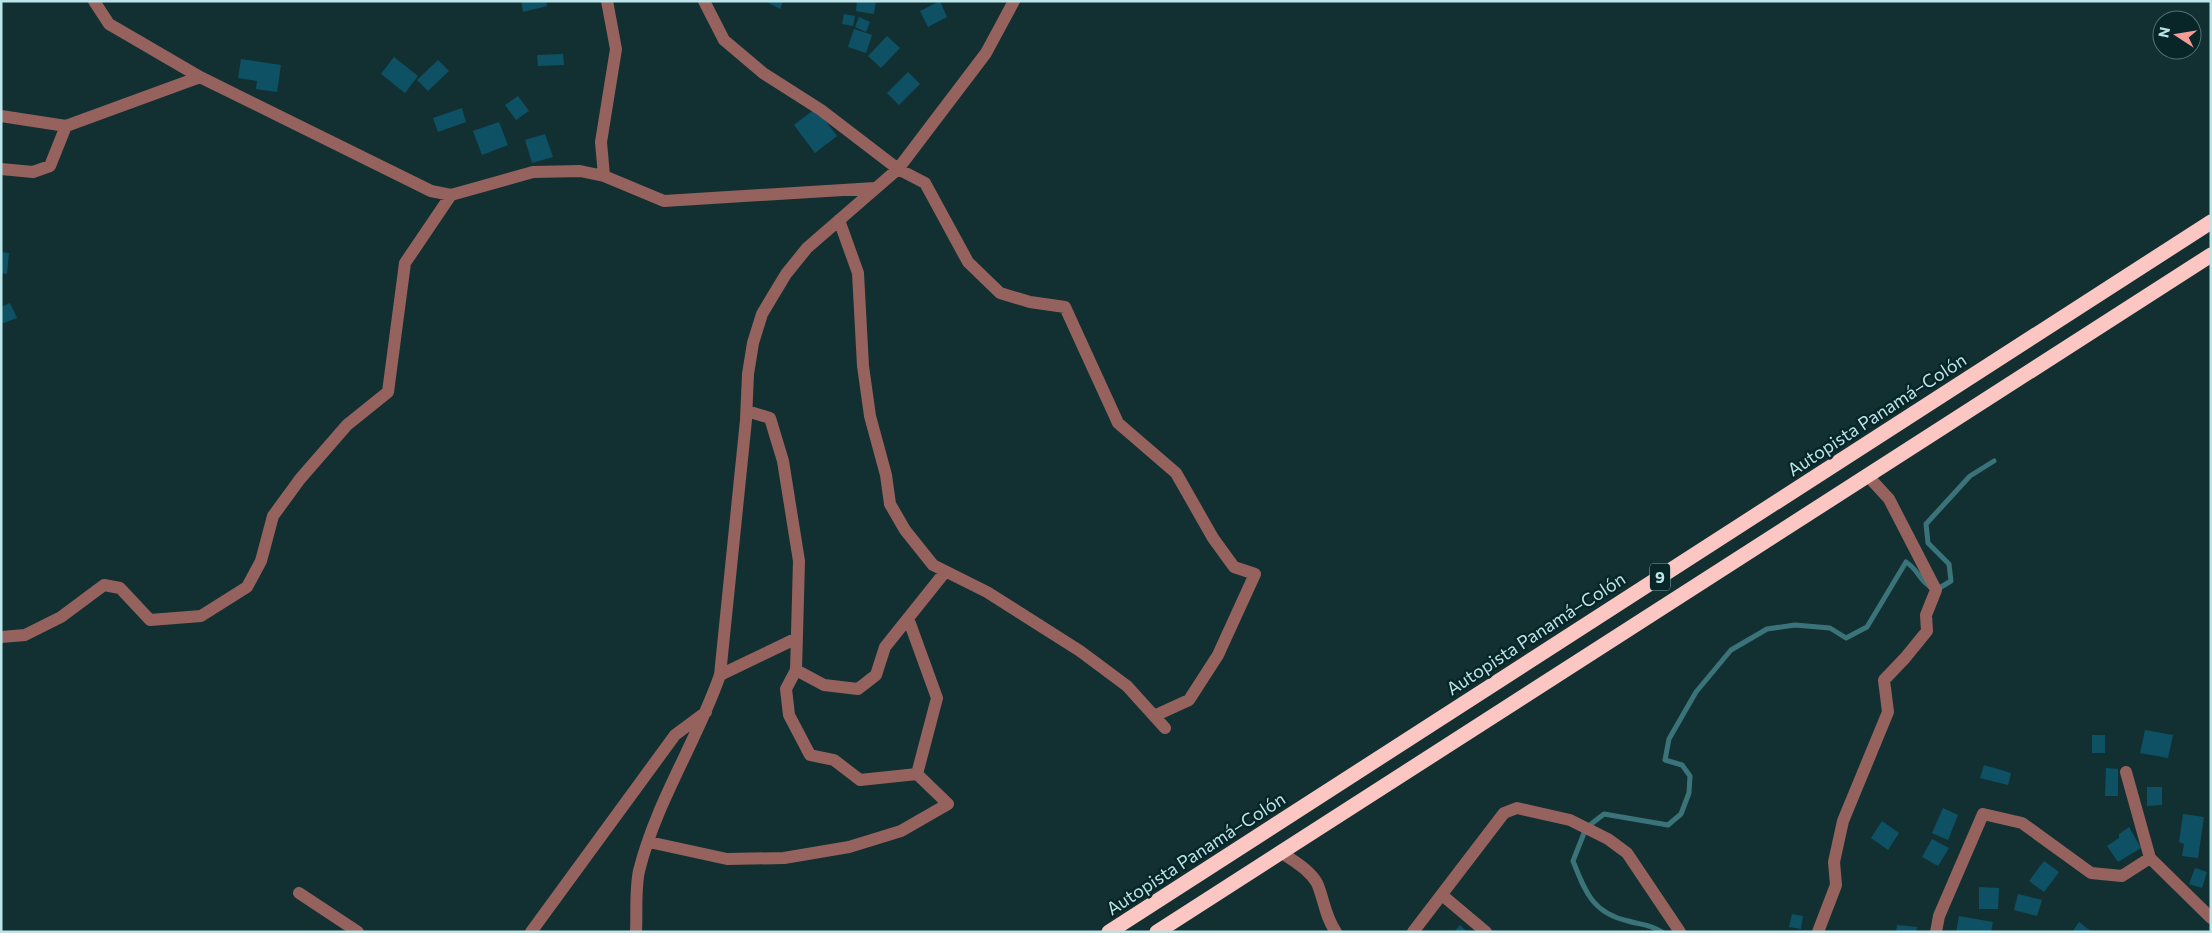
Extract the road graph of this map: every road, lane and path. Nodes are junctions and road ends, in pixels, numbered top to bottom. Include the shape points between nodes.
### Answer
1 (94, 1) edge
2 (607, 1) edge
3 (704, 1) edge
4 (1014, 1) edge
5 (200, 77) junction
6 (1, 116) edge
7 (66, 126) junction
8 (1, 169) edge
9 (898, 169) junction
10 (604, 176) junction
11 (875, 188) junction
12 (451, 195) junction
13 (839, 220) junction
14 (2211, 222) edge
15 (2211, 255) edge
16 (747, 411) junction
17 (1867, 476) junction
18 (945, 572) junction
19 (908, 618) junction
20 (1, 637) edge
21 (797, 638) junction
22 (796, 670) junction
23 (720, 674) junction
24 (708, 711) junction
25 (1154, 716) junction
26 (1165, 728) dead end
27 (2126, 772) dead end
28 (917, 774) junction
29 (649, 842) junction
30 (1281, 852) junction
31 (2150, 858) junction
32 (299, 893) dead end
33 (1442, 894) junction
34 (2211, 918) edge
35 (358, 932) edge
36 (530, 932) edge
37 (636, 932) edge
38 (1109, 932) edge
39 (1156, 932) edge
40 (1336, 932) edge
41 (1413, 932) edge
42 (1486, 932) edge
43 (1680, 932) edge
44 (1818, 932) edge
45 (1936, 932) edge

1 - 5 street via 109,24
2 - 10 street via 616,49 601,142
3 - 9 street via 724,40 763,73 820,110
4 - 9 street via 986,53
5 - 7 street
5 - 12 street via 431,191
6 - 7 street
7 - 8 street via 50,166 32,172
9 - 11 street
9 - 25 street via 925,183 968,262 1000,294 1065,307 1118,423 1176,473 1212,538 1234,567 1255,574 1218,654 1189,700
10 - 11 street via 664,201
10 - 12 street via 580,171 533,172
11 - 13 street
12 - 20 street via 405,263 388,392 347,425 273,516 261,561 247,587 201,616 150,620 120,588 104,585 61,617 25,635
13 - 16 street via 807,248 786,274 762,314 748,374
13 - 18 street via 858,273 863,366 870,416 886,475 890,504 905,530 933,565
14 - 38 highway, Autopista Panamá–Colón / 9
15 - 17 highway, 9
16 - 21 street via 770,418 783,461 799,561
16 - 23 street
17 - 30 highway, 9
17 - 44 street via 1889,499 1936,590 1926,615 1927,631 1884,680 1888,712 1843,821 1834,862 1836,884
18 - 19 street
18 - 25 street via 987,592 1080,651 1127,686
19 - 22 street via 885,647 876,675 858,690 824,685
19 - 28 street via 937,698
21 - 22 street
21 - 23 street
22 - 28 street via 786,689 790,715 810,755 834,760 860,780
23 - 24 street
24 - 29 street via 659,812
24 - 36 street via 675,736
25 - 26 street
27 - 31 street
28 - 29 street via 948,804 902,831 849,847 784,858 727,859
29 - 37 street via 639,872
30 - 39 highway, 9
30 - 40 street via 1305,868 1316,883 1330,924
31 - 34 street
31 - 45 street via 2122,876 2091,873 2022,823 1983,814 1939,916
32 - 35 street
33 - 41 street
33 - 42 street
33 - 43 street via 1504,813 1517,808 1570,820 1608,839 1627,853

